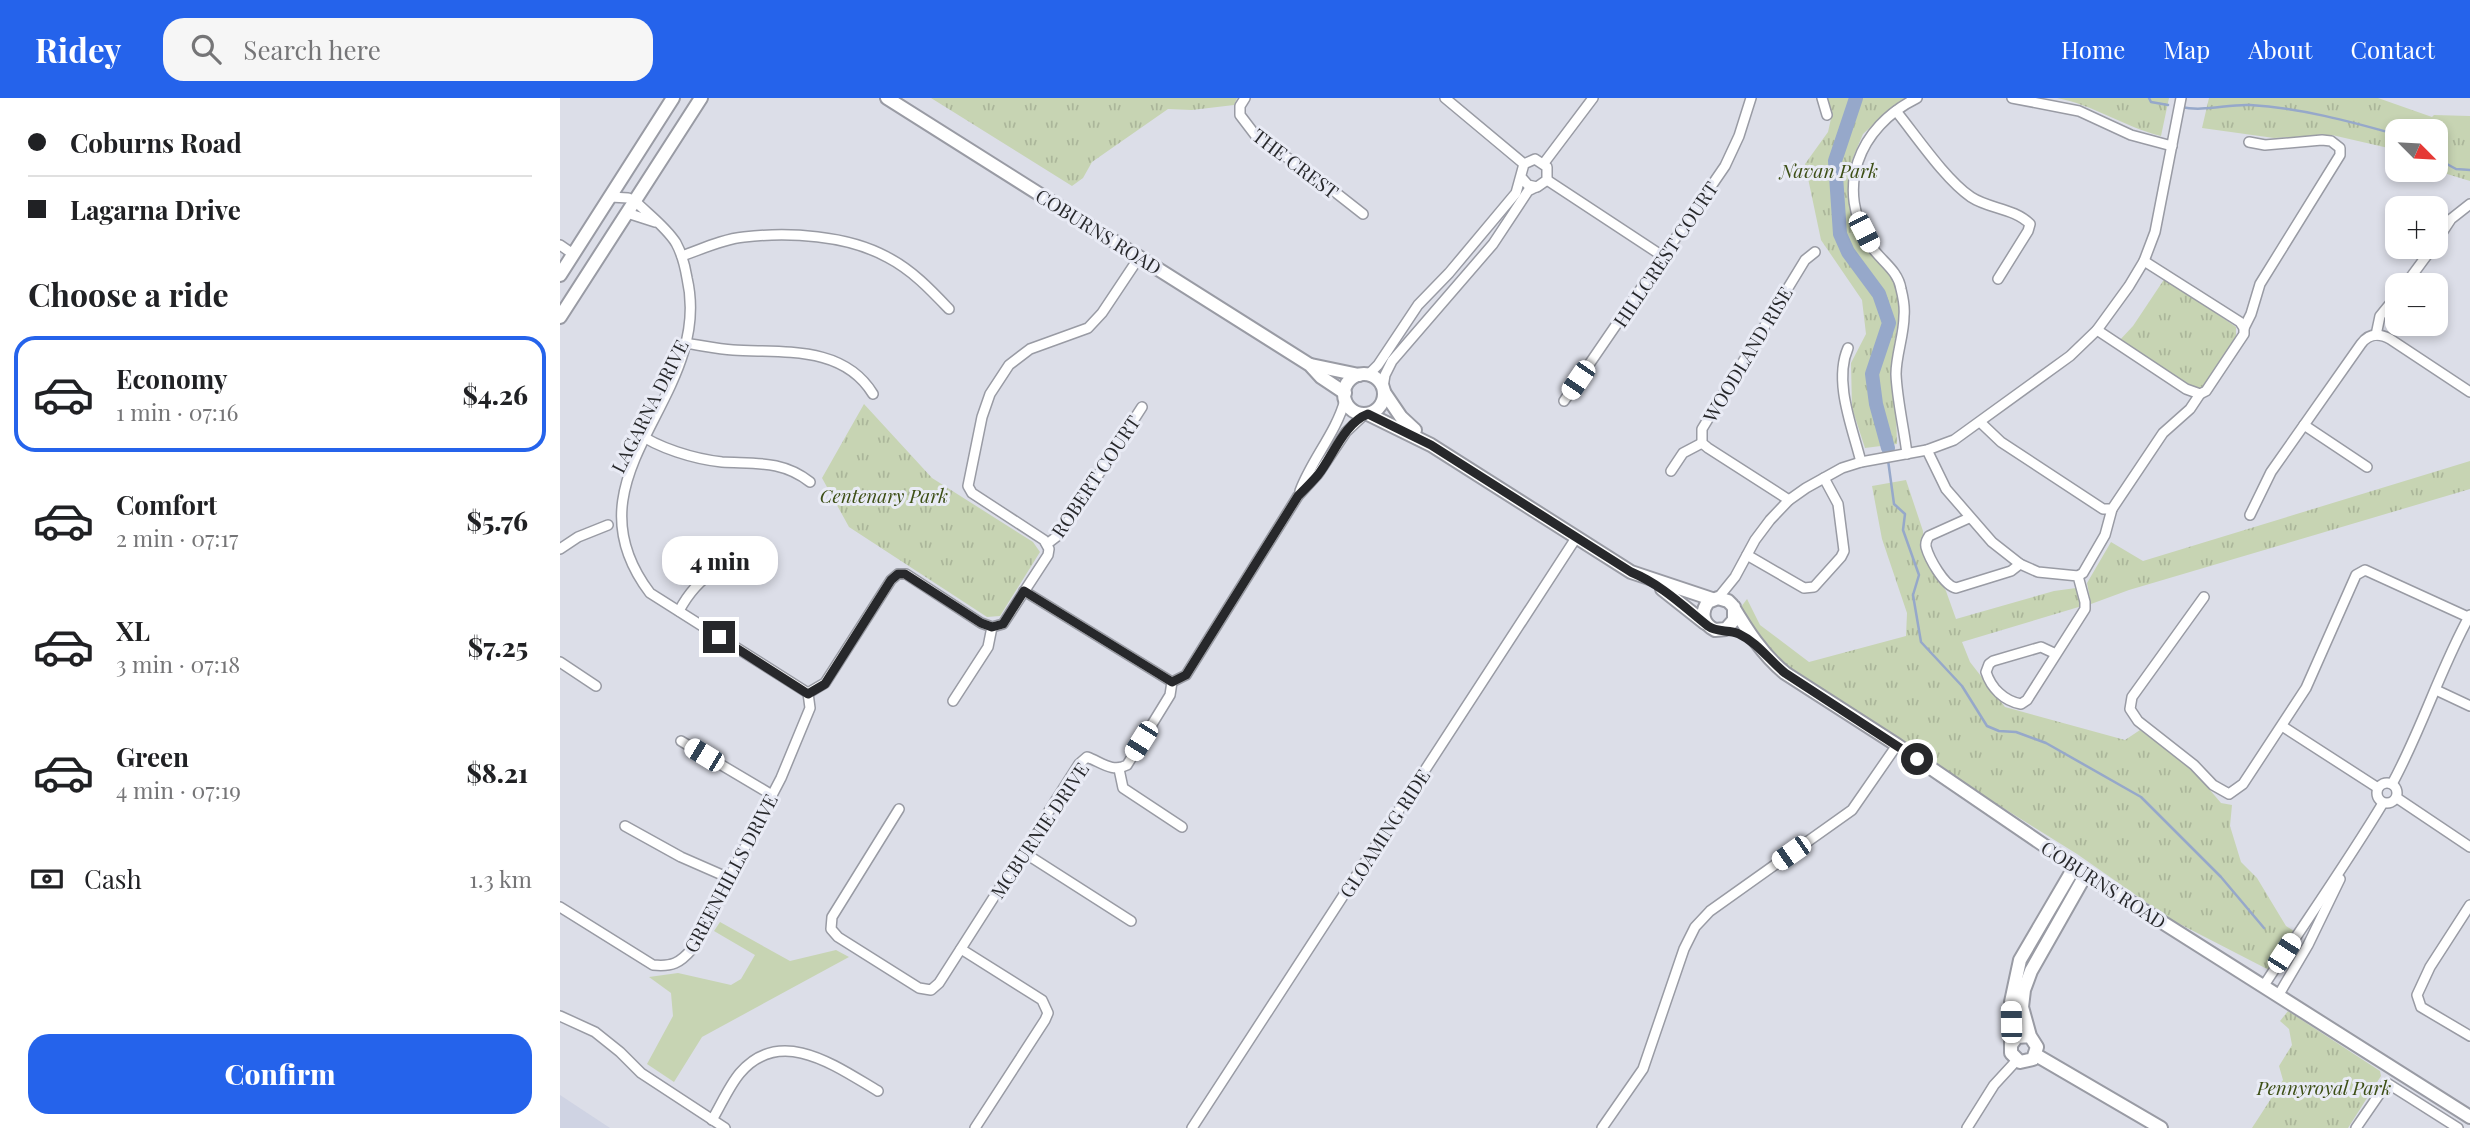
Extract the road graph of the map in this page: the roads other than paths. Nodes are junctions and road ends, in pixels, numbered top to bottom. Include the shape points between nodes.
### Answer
1 (673, 98) edge
2 (701, 98) edge
3 (887, 98) edge
4 (1446, 98) edge
5 (1592, 98) edge
6 (1751, 98) edge
7 (1822, 98) edge
8 (1917, 98) edge
9 (2012, 98) edge
10 (2181, 98) edge
11 (1243, 102) edge
12 (1896, 111) junction
13 (1827, 115) dead end
14 (688, 117) junction
15 (648, 139) junction
16 (2249, 142) dead end
17 (2172, 146) junction
18 (1544, 163) junction
19 (1524, 164) junction
20 (1521, 177) junction
21 (1547, 180) junction
22 (1537, 187) junction
23 (611, 197) junction
24 (635, 201) junction
25 (2470, 204) edge
26 (627, 213) junction
27 (1363, 214) dead end
28 (656, 223) junction
29 (2448, 224) edge
30 (560, 245) edge
31 (1815, 252) dead end
32 (573, 254) junction
33 (682, 256) junction
34 (1140, 256) junction
35 (1664, 257) junction
36 (2144, 261) junction
37 (560, 275) edge
38 (1998, 279) dead end
39 (949, 309) dead end
40 (2385, 310) edge
41 (560, 317) edge
42 (2244, 328) junction
43 (2097, 330) junction
44 (2376, 335) junction
45 (684, 343) junction
46 (1848, 348) dead end
47 (1310, 365) junction
48 (1364, 375) junction
49 (1383, 390) junction
50 (2470, 392) edge
51 (873, 394) dead end
52 (2200, 394) junction
53 (1345, 396) junction
54 (1564, 401) dead end
55 (1142, 407) dead end
56 (1366, 414) junction
57 (1980, 422) junction
58 (2304, 425) junction
59 (636, 432) junction
60 (1702, 443) junction
61 (629, 444) dead end
62 (1431, 445) junction
63 (1927, 450) junction
64 (1907, 454) junction
65 (1861, 462) junction
66 (2367, 467) dead end
67 (1671, 471) dead end
68 (1824, 478) junction
69 (810, 482) dead end
70 (1298, 496) junction
71 (1789, 500) junction
72 (2112, 509) junction
73 (2250, 515) dead end
74 (1969, 518) junction
75 (1576, 538) junction
76 (1047, 544) junction
77 (560, 549) edge
78 (1747, 555) junction
79 (2020, 564) junction
80 (768, 565) dead end
81 (2078, 576) junction
82 (1735, 577) junction
83 (1651, 580) junction
84 (1024, 591) junction
85 (2204, 597) dead end
86 (1715, 598) junction
87 (1733, 606) junction
88 (678, 611) junction
89 (2469, 616) edge
90 (1706, 624) junction
91 (992, 627) junction
92 (1720, 630) junction
93 (1756, 644) junction
94 (2056, 654) junction
95 (560, 662) edge
96 (1172, 682) junction
97 (596, 686) dead end
98 (2436, 690) junction
99 (808, 694) junction
100 (953, 701) dead end
101 (2470, 706) edge
102 (2282, 726) junction
103 (681, 741) dead end
104 (1897, 745) junction
105 (1119, 769) junction
106 (2392, 784) junction
107 (2378, 788) junction
108 (772, 795) junction
109 (2397, 798) junction
110 (2383, 803) junction
111 (899, 808) dead end
112 (625, 826) dead end
113 (1182, 827) dead end
114 (2470, 847) edge
115 (1023, 852) junction
116 (2352, 855) junction
117 (2081, 870) junction
118 (729, 878) junction
119 (2470, 905) edge
120 (560, 907) edge
121 (1131, 921) dead end
122 (961, 949) junction
123 (2263, 987) junction
124 (2278, 996) junction
125 (560, 1016) edge
126 (2470, 1036) edge
127 (2029, 1037) junction
128 (2011, 1045) junction
129 (2036, 1055) junction
130 (2017, 1060) junction
131 (878, 1091) dead end
132 (2467, 1115) edge
133 (712, 1120) junction
134 (725, 1128) edge
135 (975, 1128) edge
136 (1192, 1128) edge
137 (1602, 1128) edge
138 (1967, 1128) edge
139 (2161, 1128) edge
140 (2356, 1128) edge
141 (2458, 1128) edge

1 - 15 street
2 - 14 street
3 - 34 street, COBURNS ROAD
4 - 19 street
5 - 18 street
6 - 35 street, HILLCREST COURT via 1725,166
7 - 13 street
8 - 12 street
9 - 17 street via 2079,111 2131,135
10 - 17 street
11 - 27 street, THE CREST via 1240,115 1256,136
12 - 38 street via 1960,189 2030,224
12 - 64 street via 1863,148 1854,170 1854,196 1857,217 1872,247 1901,285 1904,316 1896,373
14 - 15 street via 654,160 644,150
14 - 24 street
15 - 23 street
16 - 42 street via 2322,140 2340,148 2340,155 2260,284
17 - 36 street via 2155,232
18 - 19 street via 1535,159
18 - 21 street
19 - 20 street
20 - 22 street
20 - 48 street via 1516,193 1418,305 1378,365
21 - 22 street
21 - 35 street
22 - 49 street via 1528,191 1493,244 1392,361
23 - 24 street
23 - 32 street
24 - 26 street
24 - 28 street, LAGARNA DRIVE
25 - 29 street
26 - 28 street, LAGARNA DRIVE
26 - 41 street
28 - 33 street, LAGARNA DRIVE via 675,240
30 - 32 street
31 - 60 street, WOODLAND RISE via 1805,260 1702,429
32 - 37 street
33 - 39 street via 743,237 805,234 886,256 922,280
33 - 45 street, LAGARNA DRIVE via 691,291
34 - 47 street, COBURNS ROAD
34 - 76 street via 1088,328 1030,349 1009,365 982,417 968,486
35 - 54 street, HILLCREST COURT
36 - 42 street
36 - 43 street
40 - 44 street
42 - 52 street via 2214,380
43 - 52 street
43 - 57 street via 2070,356
44 - 50 street via 2399,344
44 - 58 street via 2365,339
45 - 51 street via 817,355 847,367 864,379
45 - 59 street, LAGARNA DRIVE
46 - 65 street via 1845,397
47 - 48 street, COBURNS ROAD
47 - 53 street, COBURNS ROAD
48 - 49 street via 1377,379
48 - 53 street via 1349,382
49 - 56 street via 1381,404
49 - 62 street via 1406,422
52 - 72 street via 2163,433
53 - 56 street via 1353,410
53 - 70 street, MCBURNIE DRIVE via 1341,414
55 - 76 street, ROBERT COURT via 1060,534
56 - 62 street
56 - 70 street, MCBURNIE DRIVE via 1346,432
57 - 63 street via 1954,440
57 - 72 street via 2001,442 2103,509
58 - 66 street
58 - 73 street via 2271,472
59 - 61 street, LAGARNA DRIVE
59 - 69 street via 685,454 771,464 796,471
60 - 67 street via 1683,453
60 - 71 street, WOODLAND RISE
62 - 75 street
63 - 64 street
63 - 74 street via 1946,489
64 - 65 street
65 - 68 street
68 - 71 street
68 - 78 street via 1838,504 1845,544 1841,557 1814,587 1804,589
70 - 96 street, MCBURNIE DRIVE via 1186,675
71 - 78 street
72 - 81 street via 2105,535
74 - 79 street
74 - 79 street via 1926,540 1944,582 1956,588
75 - 83 street
75 - 136 street, GLOAMING RIDE
76 - 84 street via 1048,555
77 - 88 street via 578,537 611,530 630,573
78 - 82 street
79 - 81 street via 2038,572
80 - 88 street via 738,561 712,573 688,593
81 - 94 street via 2085,609
82 - 86 street
82 - 87 street
83 - 86 street
83 - 90 street
84 - 91 street via 1003,624
84 - 96 street
85 - 102 street via 2132,697 2131,714 2229,794 2243,784
86 - 87 street
86 - 90 street via 1707,602 1703,613
87 - 92 street via 1734,620
87 - 93 street, COBURNS ROAD
88 - 99 street
89 - 98 street
89 - 102 street via 2365,569 2356,575 2306,688
90 - 92 street
91 - 99 street via 898,574 825,684
91 - 100 street via 988,647
92 - 93 street, COBURNS ROAD via 1736,632
93 - 104 street, COBURNS ROAD via 1785,673
94 - 94 street via 2041,647 1993,661 1987,676 2007,701 2021,704
95 - 97 street
96 - 105 street, MCBURNIE DRIVE via 1170,695 1127,765
98 - 101 street
98 - 106 street
99 - 108 street, GREENHILLS DRIVE via 810,708
102 - 107 street
103 - 108 street
104 - 117 street, COBURNS ROAD
104 - 137 street via 1852,810 1710,911 1695,928 1643,1069
105 - 113 street via 1123,788
105 - 115 street, MCBURNIE DRIVE via 1087,757
106 - 107 street
106 - 109 street
107 - 110 street
108 - 118 street, GREENHILLS DRIVE
109 - 110 street
109 - 114 street
110 - 116 street
111 - 122 street, MCBURNIE DRIVE via 832,917 831,929 919,988 931,990
112 - 118 street
115 - 121 street
115 - 122 street, MCBURNIE DRIVE
116 - 123 street
116 - 124 street
117 - 123 street, COBURNS ROAD
117 - 127 street via 2024,990 2022,1007
117 - 128 street via 2020,960 2011,1002
118 - 120 street, GREENHILLS DRIVE via 692,949 669,967 653,965
119 - 126 street via 2417,995 2421,1007
122 - 135 street via 1042,1000 1048,1013
123 - 124 street, COBURNS ROAD
124 - 132 street, COBURNS ROAD
125 - 133 street via 596,1032 641,1073
127 - 128 street via 2017,1037
127 - 129 street via 2036,1043
128 - 130 street
129 - 130 street via 2029,1061
129 - 139 street
130 - 138 street via 1994,1085
131 - 133 street via 825,1059 804,1052 764,1055 739,1074
133 - 134 street
140 - 141 street via 2387,1083

